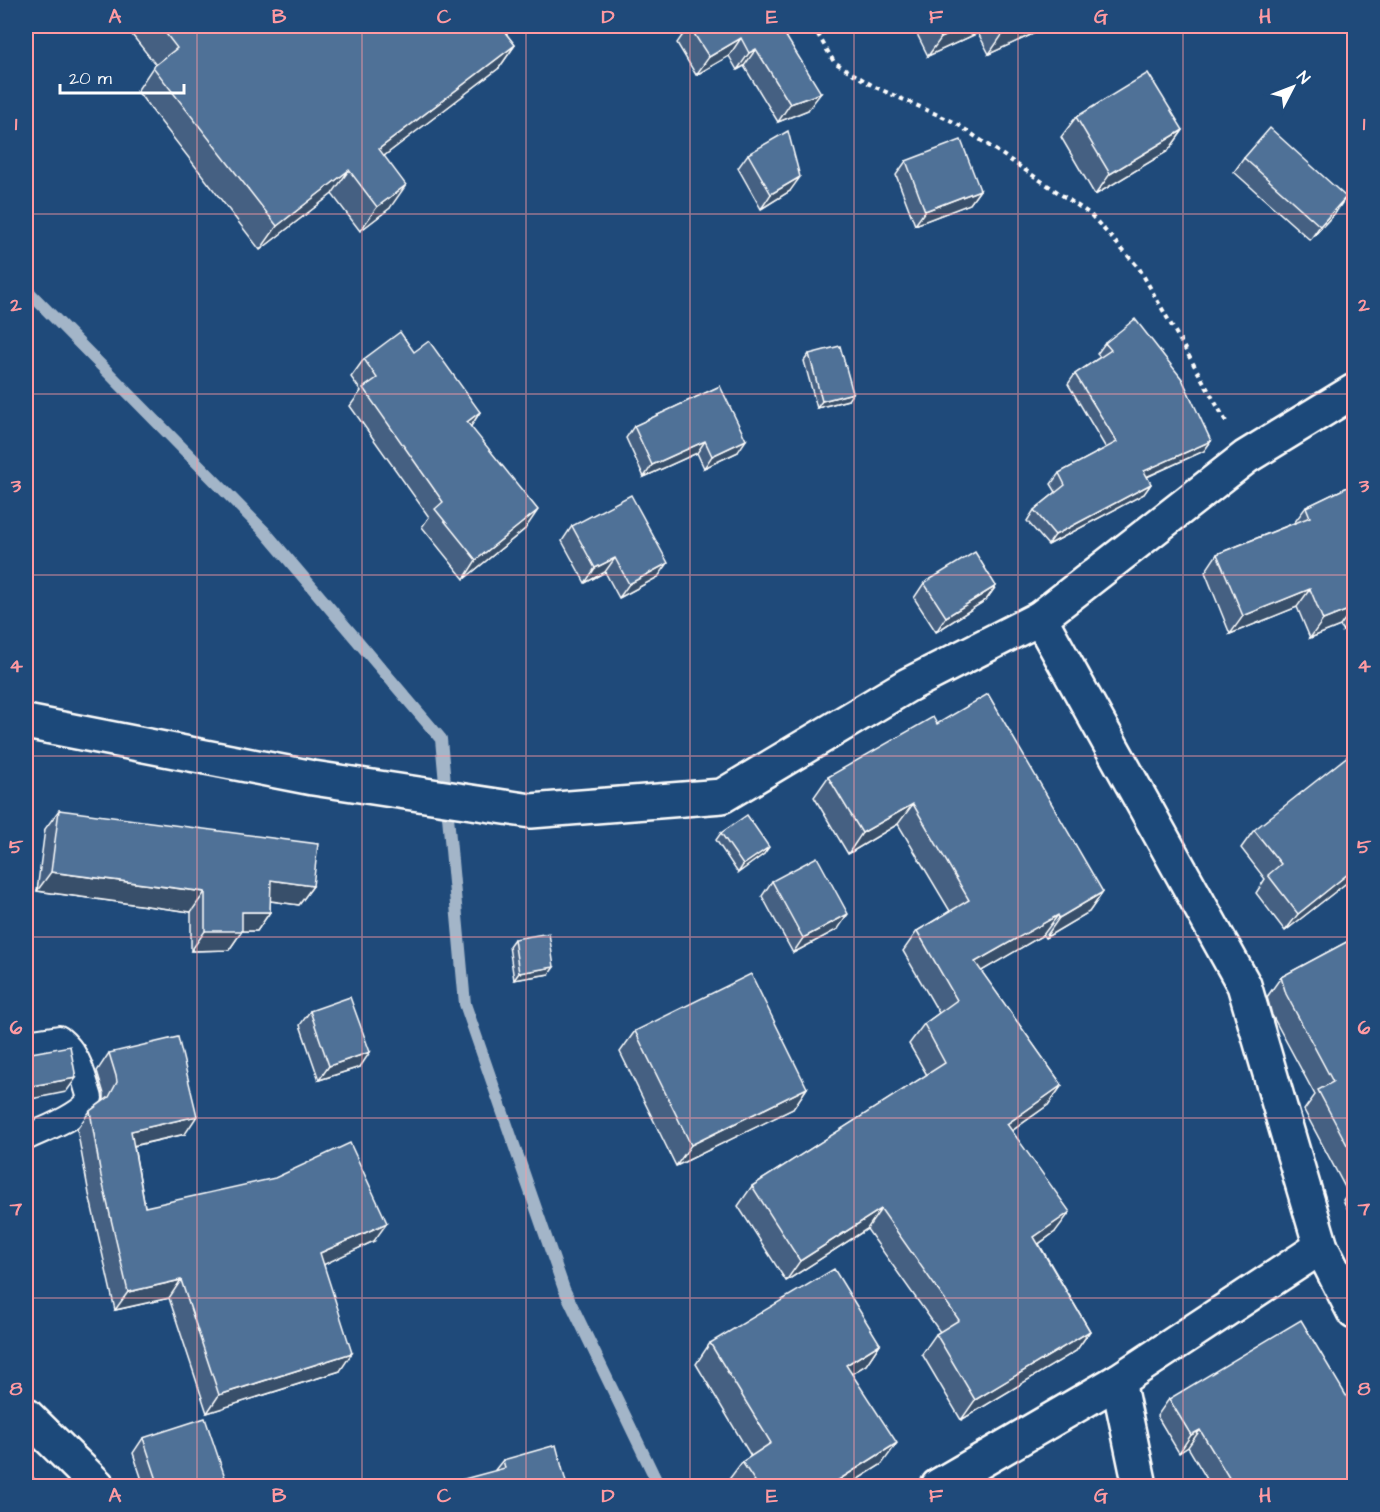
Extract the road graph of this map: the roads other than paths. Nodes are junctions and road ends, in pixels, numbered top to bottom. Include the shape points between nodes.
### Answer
1 (1354, 391) edge
2 (1040, 618) junction
3 (26, 722) edge
4 (26, 1043) edge
5 (26, 1138) edge
6 (1320, 1247) junction
7 (1354, 1312) edge
8 (1118, 1381) junction
9 (26, 1415) edge
10 (98, 1486) edge
11 (938, 1486) edge
12 (1140, 1486) edge

1 - 2 street via 1246,457
2 - 3 street via 908,685 722,796 531,811 313,778
2 - 6 street via 1244,986
4 - 5 lane via 59,1038 69,1046 76,1054 90,1098 80,1112
6 - 7 street
6 - 8 street
8 - 11 street
8 - 12 street
9 - 10 street

